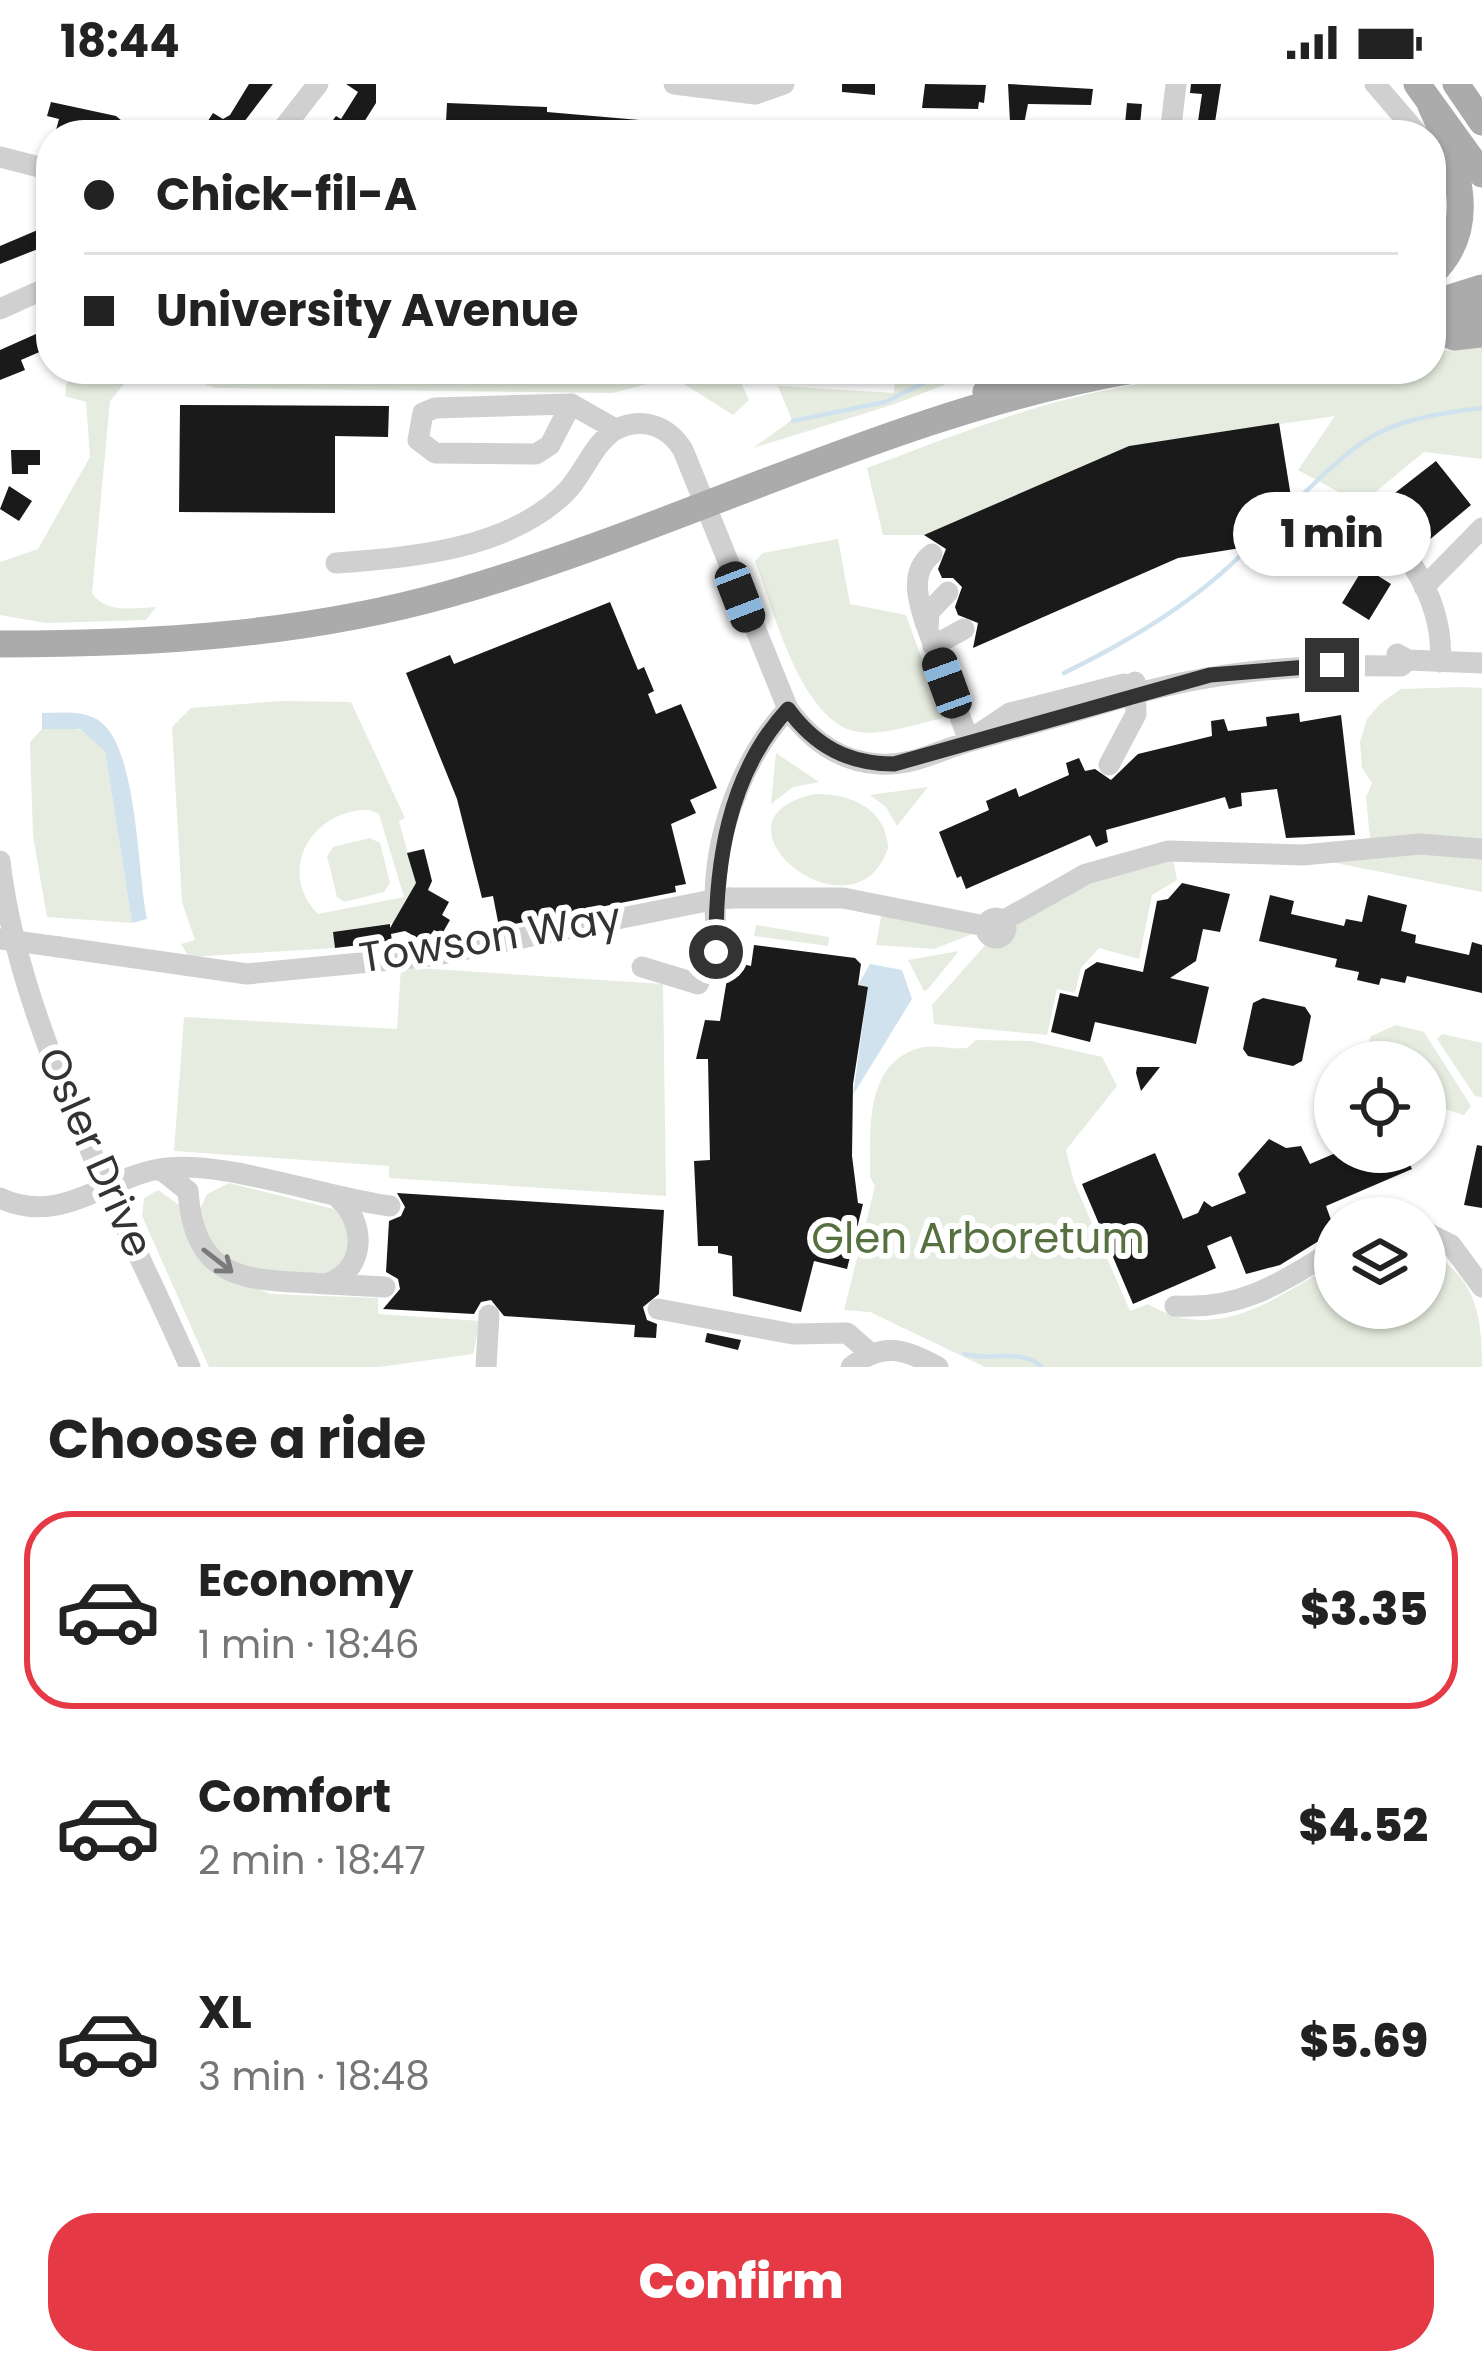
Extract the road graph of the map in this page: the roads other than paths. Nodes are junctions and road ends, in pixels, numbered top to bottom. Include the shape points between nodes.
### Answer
1 (318, 84) edge
2 (674, 84) edge
3 (1176, 84) edge
4 (1375, 84) edge
5 (1460, 85) edge
6 (781, 86) edge
7 (1424, 95) edge
8 (290, 120) edge
9 (1172, 120) edge
10 (1406, 120) edge
11 (1442, 120) edge
12 (1482, 122) edge
13 (1446, 125) edge
14 (1446, 141) edge
15 (0, 158) edge
16 (36, 166) edge
17 (1482, 174) edge
18 (1446, 257) edge
19 (1482, 288) edge
20 (36, 293) edge
21 (0, 309) edge
22 (1446, 311) edge
23 (1482, 312) edge
24 (1446, 318) edge
25 (1446, 331) edge
26 (1482, 334) edge
27 (1004, 384) edge
28 (1080, 384) edge
29 (571, 404) junction
30 (911, 427) junction
31 (615, 429) junction
32 (704, 504) junction
33 (1295, 518) dead end
34 (1482, 528) edge
35 (932, 554) dead end
36 (336, 563) dead end
37 (1424, 586) junction
38 (948, 592) dead end
39 (964, 629) dead end
40 (930, 638) junction
41 (0, 644) edge
42 (1441, 662) junction
43 (1482, 663) edge
44 (1136, 688) junction
45 (788, 709) junction
46 (969, 742) junction
47 (1109, 764) dead end
48 (1482, 849) edge
49 (1, 873) edge
50 (1007, 923) dead end
51 (980, 926) dead end
52 (0, 939) edge
53 (642, 967) dead end
54 (160, 1169) junction
55 (231, 1175) junction
56 (111, 1186) junction
57 (337, 1197) junction
58 (0, 1198) edge
59 (390, 1206) dead end
60 (195, 1228) junction
61 (1446, 1242) edge
62 (1314, 1264) edge
63 (328, 1284) junction
64 (385, 1287) dead end
65 (1482, 1287) edge
66 (1175, 1306) dead end
67 (658, 1309) dead end
68 (489, 1315) dead end
69 (869, 1352) junction
70 (487, 1358) edge
71 (190, 1367) edge
72 (851, 1367) edge
73 (938, 1367) edge

1 - 8 street
2 - 6 street via 754,94
3 - 9 street
4 - 10 street
5 - 7 street
5 - 12 main road
7 - 11 main road
13 - 17 main road
14 - 18 main road via 1465,200
15 - 16 street
19 - 22 main road
20 - 21 street
23 - 24 main road
25 - 26 main road
27 - 30 main road
28 - 30 main road
29 - 29 street via 435,408 423,413 418,440 435,453 536,454 550,446
29 - 31 street
30 - 32 main road
31 - 32 street via 638,422 671,434
31 - 36 street via 562,496 502,531 440,550
32 - 41 main road via 497,579 356,616 180,640
32 - 45 street
33 - 37 street via 1353,518 1392,542
34 - 37 street
35 - 40 street via 917,581
37 - 42 street via 1442,633
38 - 40 street via 929,612
39 - 40 street
40 - 46 street
42 - 43 street
42 - 44 street via 1270,652
44 - 46 street via 1010,713
44 - 47 street via 1132,726
45 - 46 street via 816,740 872,764 919,761
45 - 53 street via 753,757 726,830 716,877 716,952 698,983
48 - 50 street via 1168,851 1086,874
49 - 56 street, Osler Drive via 28,990
51 - 52 street, Towson Way, bridge via 843,898 718,900 432,956 247,974
54 - 55 street
54 - 56 street
54 - 60 street via 188,1191
55 - 57 street
55 - 60 street via 196,1198
56 - 58 street via 43,1211
56 - 71 street, Osler Drive
57 - 59 street
57 - 63 street via 351,1209 359,1235 353,1264
60 -> 63 street via 213,1264 239,1276
61 - 65 street
62 - 66 street via 1248,1299
63 - 64 street
67 - 69 street via 793,1334 847,1334
68 - 70 street
69 - 72 street
69 - 73 street via 906,1350

